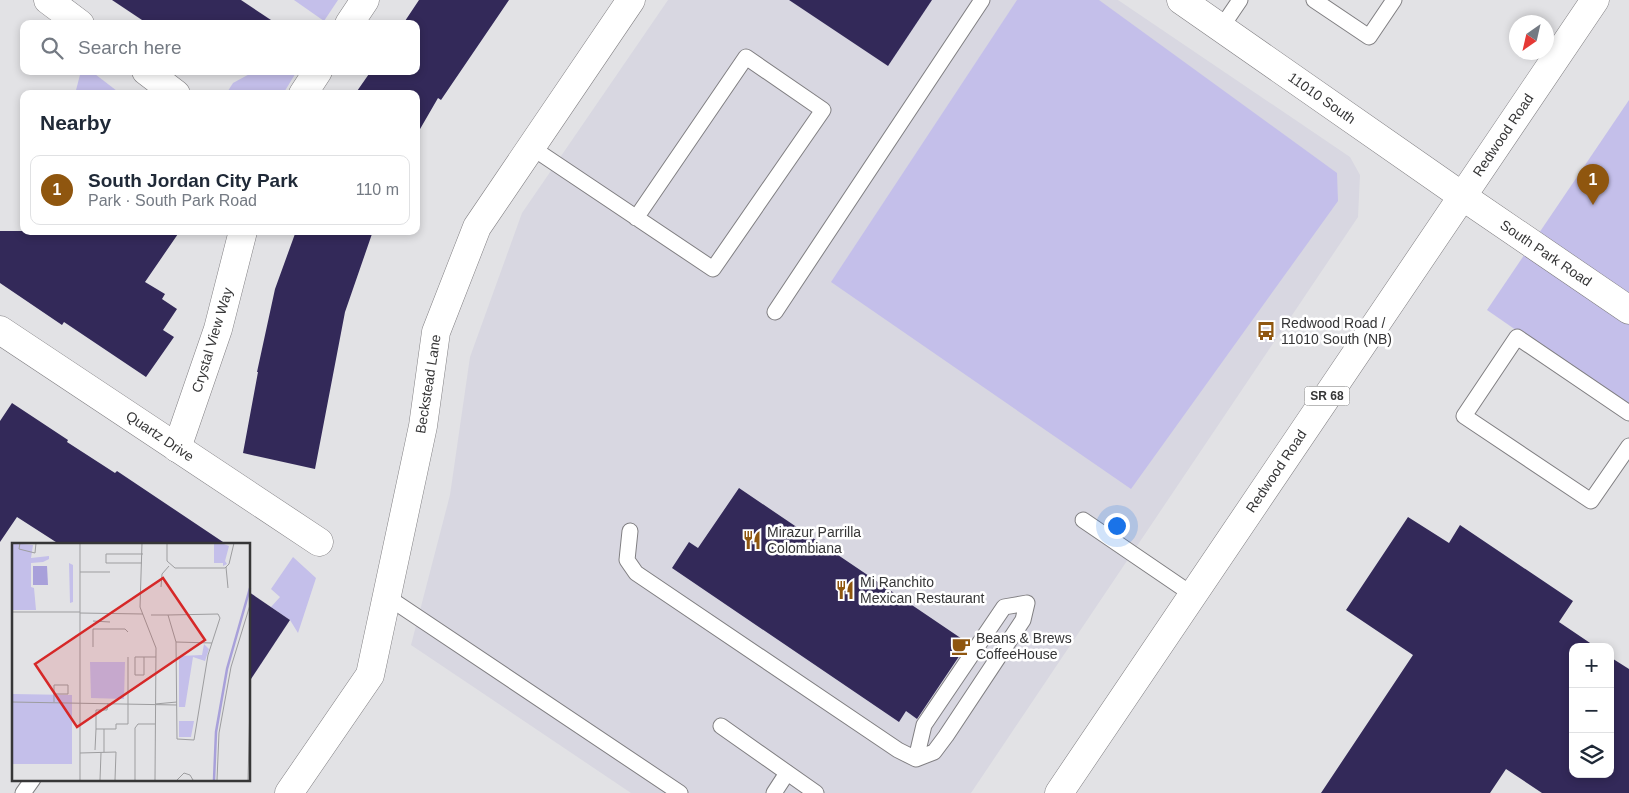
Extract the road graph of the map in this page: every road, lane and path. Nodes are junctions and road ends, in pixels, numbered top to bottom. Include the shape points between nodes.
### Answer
1 (48, 0) edge
2 (365, 0) edge
3 (631, 0) edge
4 (982, 0) edge
5 (1181, 0) edge
6 (1240, 0) edge
7 (1314, 0) edge
8 (1394, 0) edge
9 (1595, 0) edge
10 (75, 20) edge
11 (352, 20) edge
12 (1221, 28) junction
13 (151, 75) edge
14 (315, 75) edge
15 (171, 90) edge
16 (306, 90) edge
17 (531, 147) junction
18 (1462, 196) junction
19 (636, 218) junction
20 (242, 235) edge
21 (1629, 310) edge
22 (775, 312) dead end
23 (0, 330) edge
24 (1629, 413) edge
25 (1629, 446) edge
26 (177, 448) junction
27 (1083, 520) dead end
28 (630, 531) dead end
29 (319, 542) dead end
30 (1193, 594) junction
31 (386, 596) junction
32 (721, 726) dead end
33 (916, 759) junction
34 (787, 773) junction
35 (32, 780) edge
36 (23, 793) edge
37 (289, 793) edge
38 (680, 793) edge
39 (774, 793) edge
40 (816, 793) edge
41 (1059, 793) edge

1 - 10 street
2 - 11 street
3 - 17 street, Beckstead Lane
4 - 22 lane
5 - 12 street, 11010 South
6 - 12 lane
7 - 8 lane via 1369,37
9 - 18 street, Redwood Road / SR 68
12 - 18 street, 11010 South
13 - 15 street
14 - 16 street
17 - 19 lane
17 - 31 street, Beckstead Lane via 477,227 436,332 422,426
18 - 21 street, South Park Road
18 - 30 street, Redwood Road / SR 68
19 - 19 lane via 713,270 823,110 746,57
20 - 26 street, Crystal View Way via 218,329
23 - 26 street, Quartz Drive
24 - 25 lane via 1516,337 1464,416 1591,501
26 - 29 street, Quartz Drive
27 - 30 lane
28 - 33 lane via 627,560 636,574
30 - 41 street, Redwood Road / SR 68
31 - 37 street, Beckstead Lane via 370,675
31 - 38 lane
32 - 34 lane
33 - 33 lane via 934,752 946,736 1023,620 1027,603 1004,607 924,725
34 - 39 lane
34 - 40 lane
35 - 36 lane

